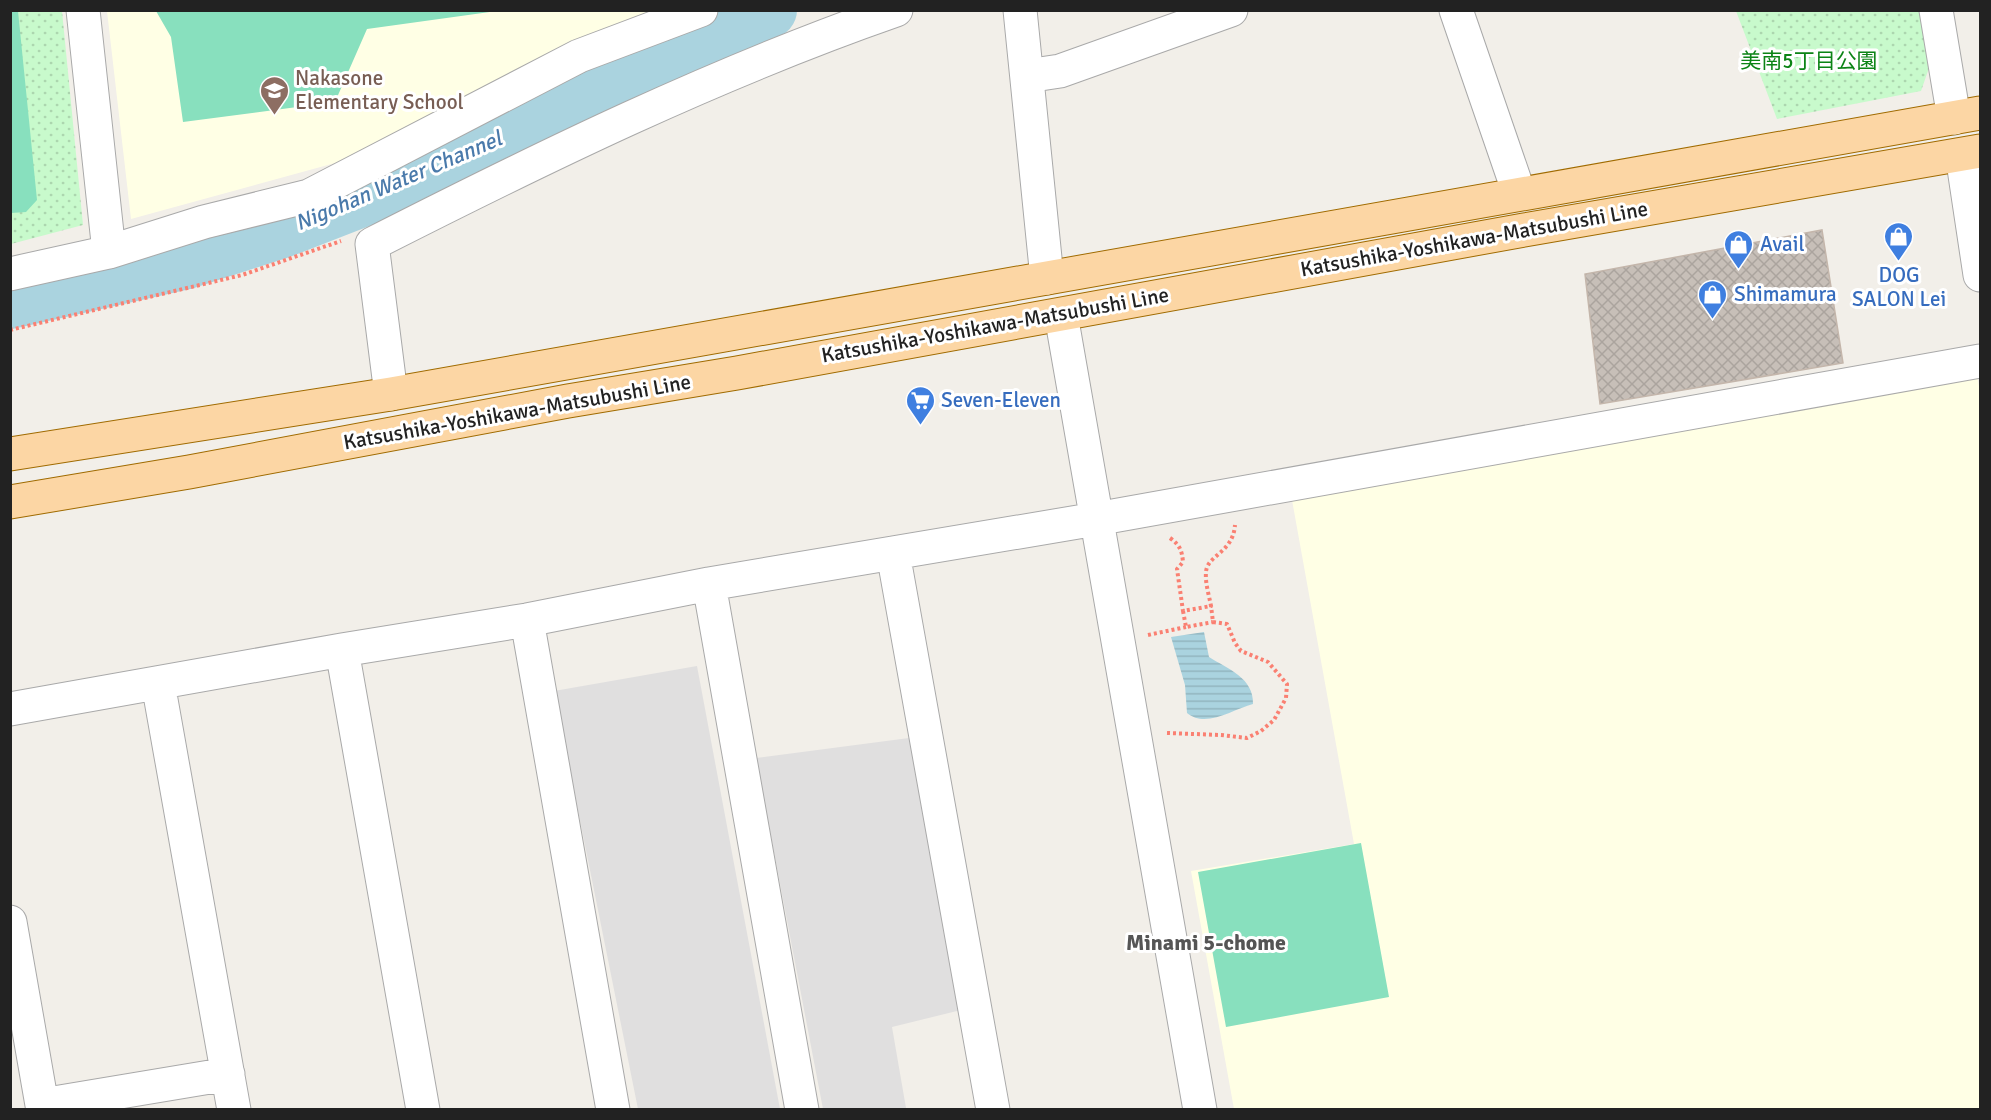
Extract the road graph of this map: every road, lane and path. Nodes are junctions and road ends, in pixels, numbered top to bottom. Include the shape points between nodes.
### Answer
1 (83, 10) edge
2 (701, 10) edge
3 (896, 10) edge
4 (1020, 10) edge
5 (1231, 10) edge
6 (1456, 10) edge
7 (1936, 10) edge
8 (1027, 76) junction
9 (1967, 116) edge
10 (1971, 153) edge
11 (1520, 193) junction
12 (109, 252) junction
13 (10, 274) edge
14 (1980, 275) edge
15 (1047, 278) junction
16 (1061, 315) junction
17 (1980, 361) edge
18 (391, 394) junction
19 (10, 454) edge
20 (1230, 495) junction
21 (10, 502) edge
22 (1096, 519) junction
23 (1162, 535) dead end
24 (893, 553) junction
25 (709, 584) junction
26 (1210, 606) junction
27 (1184, 611) junction
28 (527, 620) junction
29 (1213, 622) junction
30 (1186, 627) junction
31 (1140, 636) dead end
32 (342, 650) junction
33 (158, 683) junction
34 (10, 709) edge
35 (1157, 734) dead end
36 (10, 922) edge
37 (228, 1074) junction
38 (234, 1110) edge
39 (423, 1110) edge
40 (613, 1110) edge
41 (802, 1110) edge
42 (993, 1110) edge
43 (1200, 1110) edge

1 - 12 street
2 - 12 street via 579,56 309,196 204,222
3 - 18 street via 693,89 372,244
4 - 8 street
5 - 8 street via 1060,71
6 - 11 street
7 - 9 street
8 - 15 street
9 - 11 main road, Katsushika-Yoshikawa-Matsubushi Line
10 - 14 street
10 - 16 main road, Katsushika-Yoshikawa-Matsubushi Line
11 - 15 main road, Katsushika-Yoshikawa-Matsubushi Line
12 - 13 street
15 - 18 main road, Katsushika-Yoshikawa-Matsubushi Line
16 - 21 main road, Katsushika-Yoshikawa-Matsubushi Line
16 - 22 street
17 - 20 street
18 - 19 main road, Katsushika-Yoshikawa-Matsubushi Line
20 - 22 street
20 - 26 path via 1233,536 1206,571
22 - 24 street
22 - 43 street
23 - 27 path via 1176,542 1182,551 1183,562 1177,570
24 - 25 street
24 - 42 street
25 - 28 street
25 - 41 street
26 - 27 path
26 - 29 path
27 - 30 path
28 - 32 street
28 - 40 street
29 - 30 path
29 - 35 path via 1227,624 1241,651 1268,662 1278,672 1287,684 1286,698 1274,720 1247,738
30 - 31 path
32 - 33 street
32 - 39 street
33 - 34 street
33 - 37 street
36 - 37 street via 42,1105
37 - 38 street

